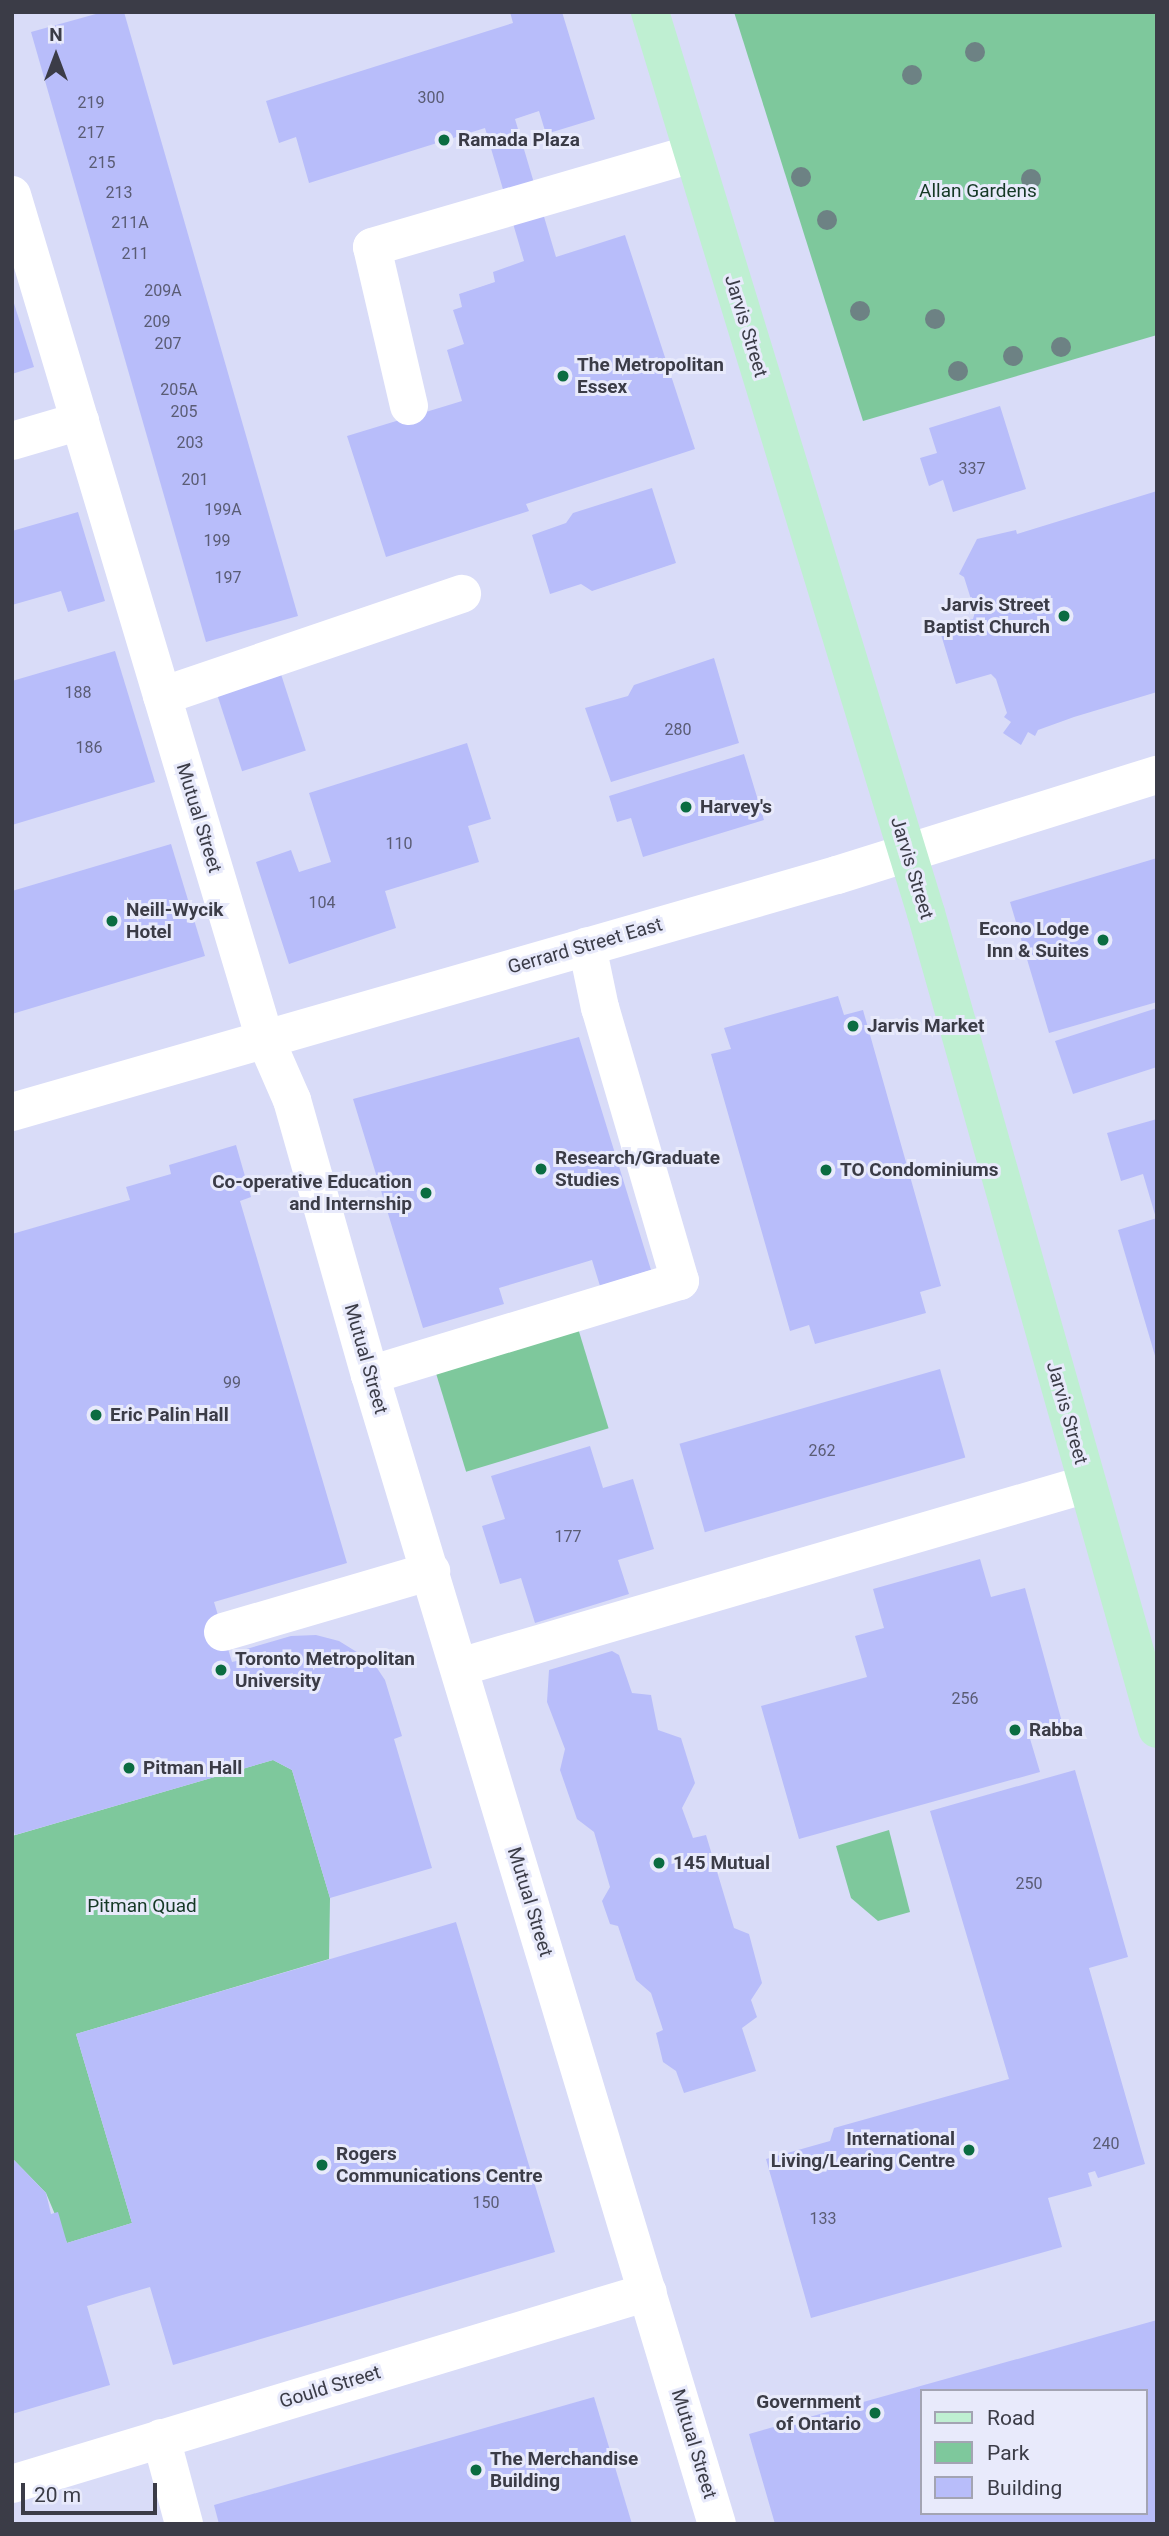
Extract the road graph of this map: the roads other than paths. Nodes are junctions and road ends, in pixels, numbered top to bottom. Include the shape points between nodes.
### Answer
1 (650, 12) edge
2 (693, 154) junction
3 (12, 195) edge
4 (409, 406) dead end
5 (80, 421) junction
6 (12, 441) edge
7 (462, 594) dead end
8 (162, 696) junction
9 (1157, 775) edge
10 (908, 853) junction
11 (587, 946) junction
12 (264, 1036) junction
13 (12, 1112) edge
14 (370, 1375) junction
15 (1087, 1484) junction
16 (431, 1571) junction
17 (223, 1632) dead end
18 (460, 1667) junction
19 (1157, 1729) edge
20 (648, 2292) junction
21 (161, 2438) junction
22 (12, 2484) edge
23 (184, 2524) edge
24 (717, 2524) edge

1 - 2 main road, Jarvis Street
2 - 4 street via 372,247
2 - 10 main road, Jarvis Street
3 - 5 street, Mutual Street
5 - 6 street
5 - 8 street, Mutual Street
7 - 8 street
8 - 12 street, Mutual Street
9 - 10 street, Gerrard Street East
10 - 11 street, Gerrard Street East
10 - 15 main road, Jarvis Street
11 - 12 street, Gerrard Street East
11 - 14 street via 600,1007 680,1281
12 - 13 street, Gerrard Street East
12 - 14 street, Mutual Street via 292,1100
14 - 16 street, Mutual Street
15 - 18 street
15 - 19 main road, Jarvis Street
16 - 17 street
16 - 18 street, Mutual Street
18 - 20 street, Mutual Street
20 - 21 street, Gould Street
20 - 24 street, Mutual Street
21 - 22 street, Gould Street
21 - 23 street

